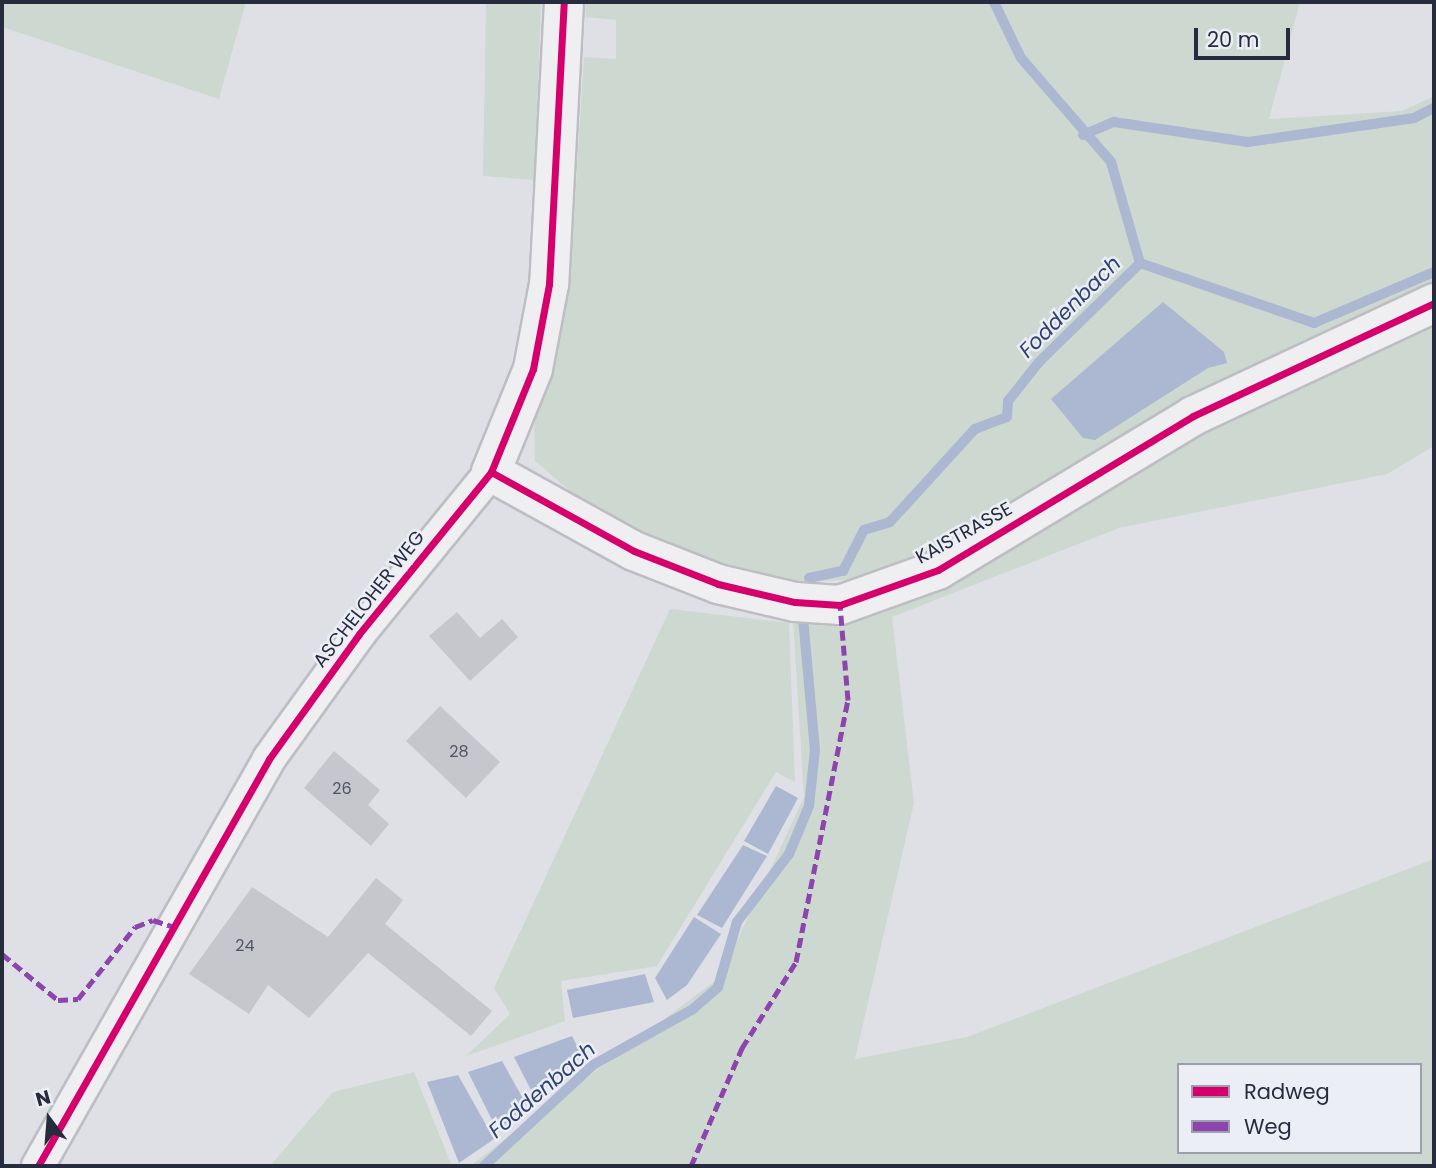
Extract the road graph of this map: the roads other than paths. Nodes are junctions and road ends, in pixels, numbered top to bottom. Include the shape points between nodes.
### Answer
1 (564, 2) edge
2 (1434, 303) edge
3 (491, 472) junction
4 (38, 1166) edge

1 - 3 street, ASCHELOHER WEG via 549,284 533,369
2 - 3 street, KAISTRASSE via 1193,415 937,570 840,605 794,602 718,584 634,551
3 - 4 street, ASCHELOHER WEG via 359,634 269,759

